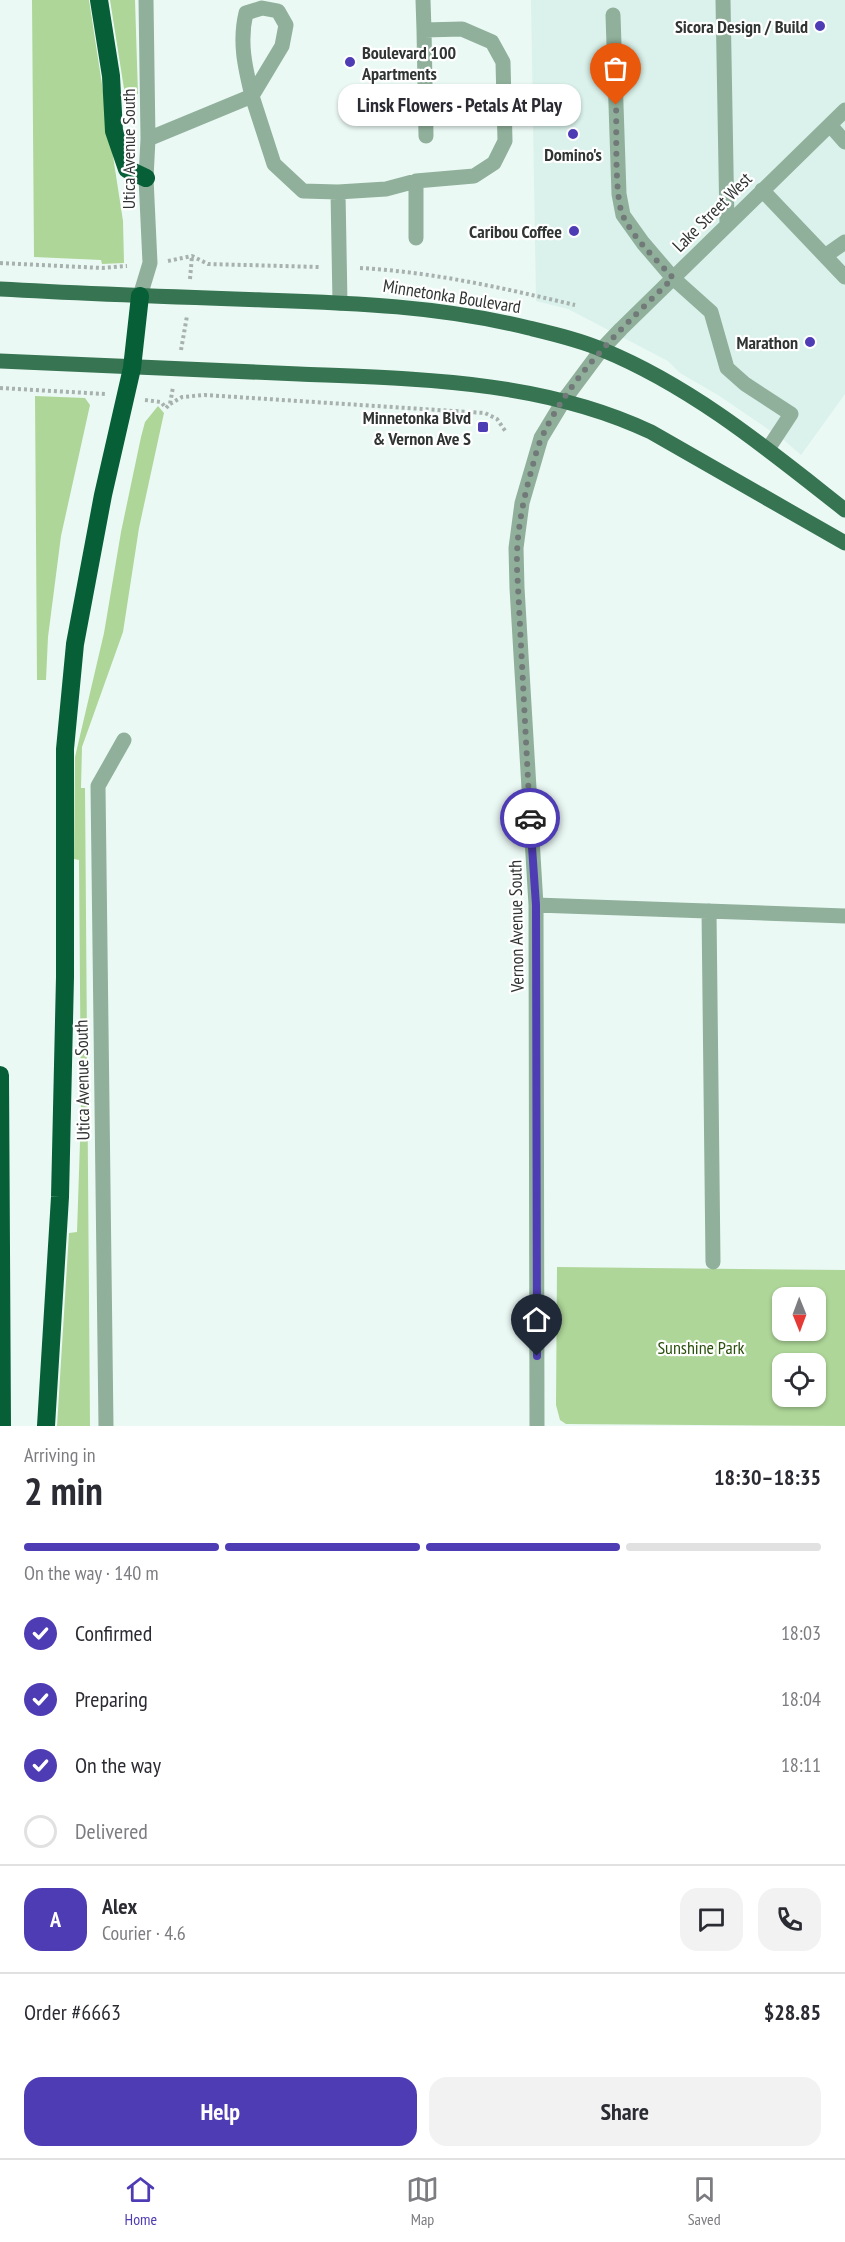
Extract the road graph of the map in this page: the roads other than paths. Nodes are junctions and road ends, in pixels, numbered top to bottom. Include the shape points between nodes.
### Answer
1 (99, 0) edge
2 (146, 0) edge
3 (423, 0) edge
4 (723, 0) edge
5 (613, 15) dead end
6 (424, 30) junction
7 (252, 96) junction
8 (845, 110) edge
9 (830, 125) junction
10 (426, 136) dead end
11 (148, 139) junction
12 (845, 142) edge
13 (146, 178) junction
14 (416, 181) junction
15 (762, 190) junction
16 (338, 192) junction
17 (728, 224) junction
18 (416, 238) dead end
19 (845, 242) edge
20 (825, 256) junction
21 (845, 277) edge
22 (673, 278) junction
23 (0, 289) edge
24 (140, 296) junction
25 (340, 303) junction
26 (602, 350) junction
27 (0, 361) edge
28 (132, 368) junction
29 (564, 400) junction
30 (768, 449) junction
31 (845, 510) edge
32 (845, 543) edge
33 (124, 740) dead end
34 (536, 905) junction
35 (709, 911) junction
36 (845, 916) edge
37 (0, 1075) edge
38 (713, 1262) dead end
39 (2, 1426) edge
40 (46, 1426) edge
41 (106, 1426) edge
42 (537, 1426) edge

1 - 13 highway via 111,76 114,131 127,169
2 - 11 street, Utica Avenue South
3 - 6 street
4 - 17 street
5 - 22 street via 623,215
6 - 10 street
6 - 14 street via 462,29 492,42 503,62 505,141 494,163 474,176
7 - 7 street via 282,46 286,26 278,11 262,8 246,13 243,60
7 - 11 street
7 - 16 street via 274,164 303,191
8 - 9 street, Lake Street West
9 - 12 street
9 - 15 street, Lake Street West
11 - 13 street, Utica Avenue South
13 - 24 street, Utica Avenue South via 150,263
14 - 16 street via 386,189
14 - 18 street
15 - 17 street, Lake Street West
15 - 20 street
16 - 25 street
17 - 22 street, Lake Street West
19 - 20 street
20 - 21 street
22 - 26 street, Lake Street West
22 - 30 street via 711,312 727,368 791,414
23 - 24 main road, Minnetonka Boulevard
24 - 25 main road, Minnetonka Boulevard
24 - 28 highway
25 - 26 main road, Minnetonka Boulevard via 457,313 557,335
26 - 29 street, Lake Street West
26 - 30 main road, Minnetonka Boulevard via 656,375
27 - 28 main road
28 - 29 main road via 410,379 480,385
28 - 40 highway via 75,644 64,749 61,1186
29 - 32 main road via 651,432
29 - 34 street, Vernon Avenue South via 541,438 522,503 516,548
30 - 31 main road, Minnetonka Boulevard
33 - 41 street, Utica Avenue South via 98,786
34 - 35 street
34 - 42 street, Vernon Avenue South
35 - 36 street
35 - 38 street
37 - 39 highway

